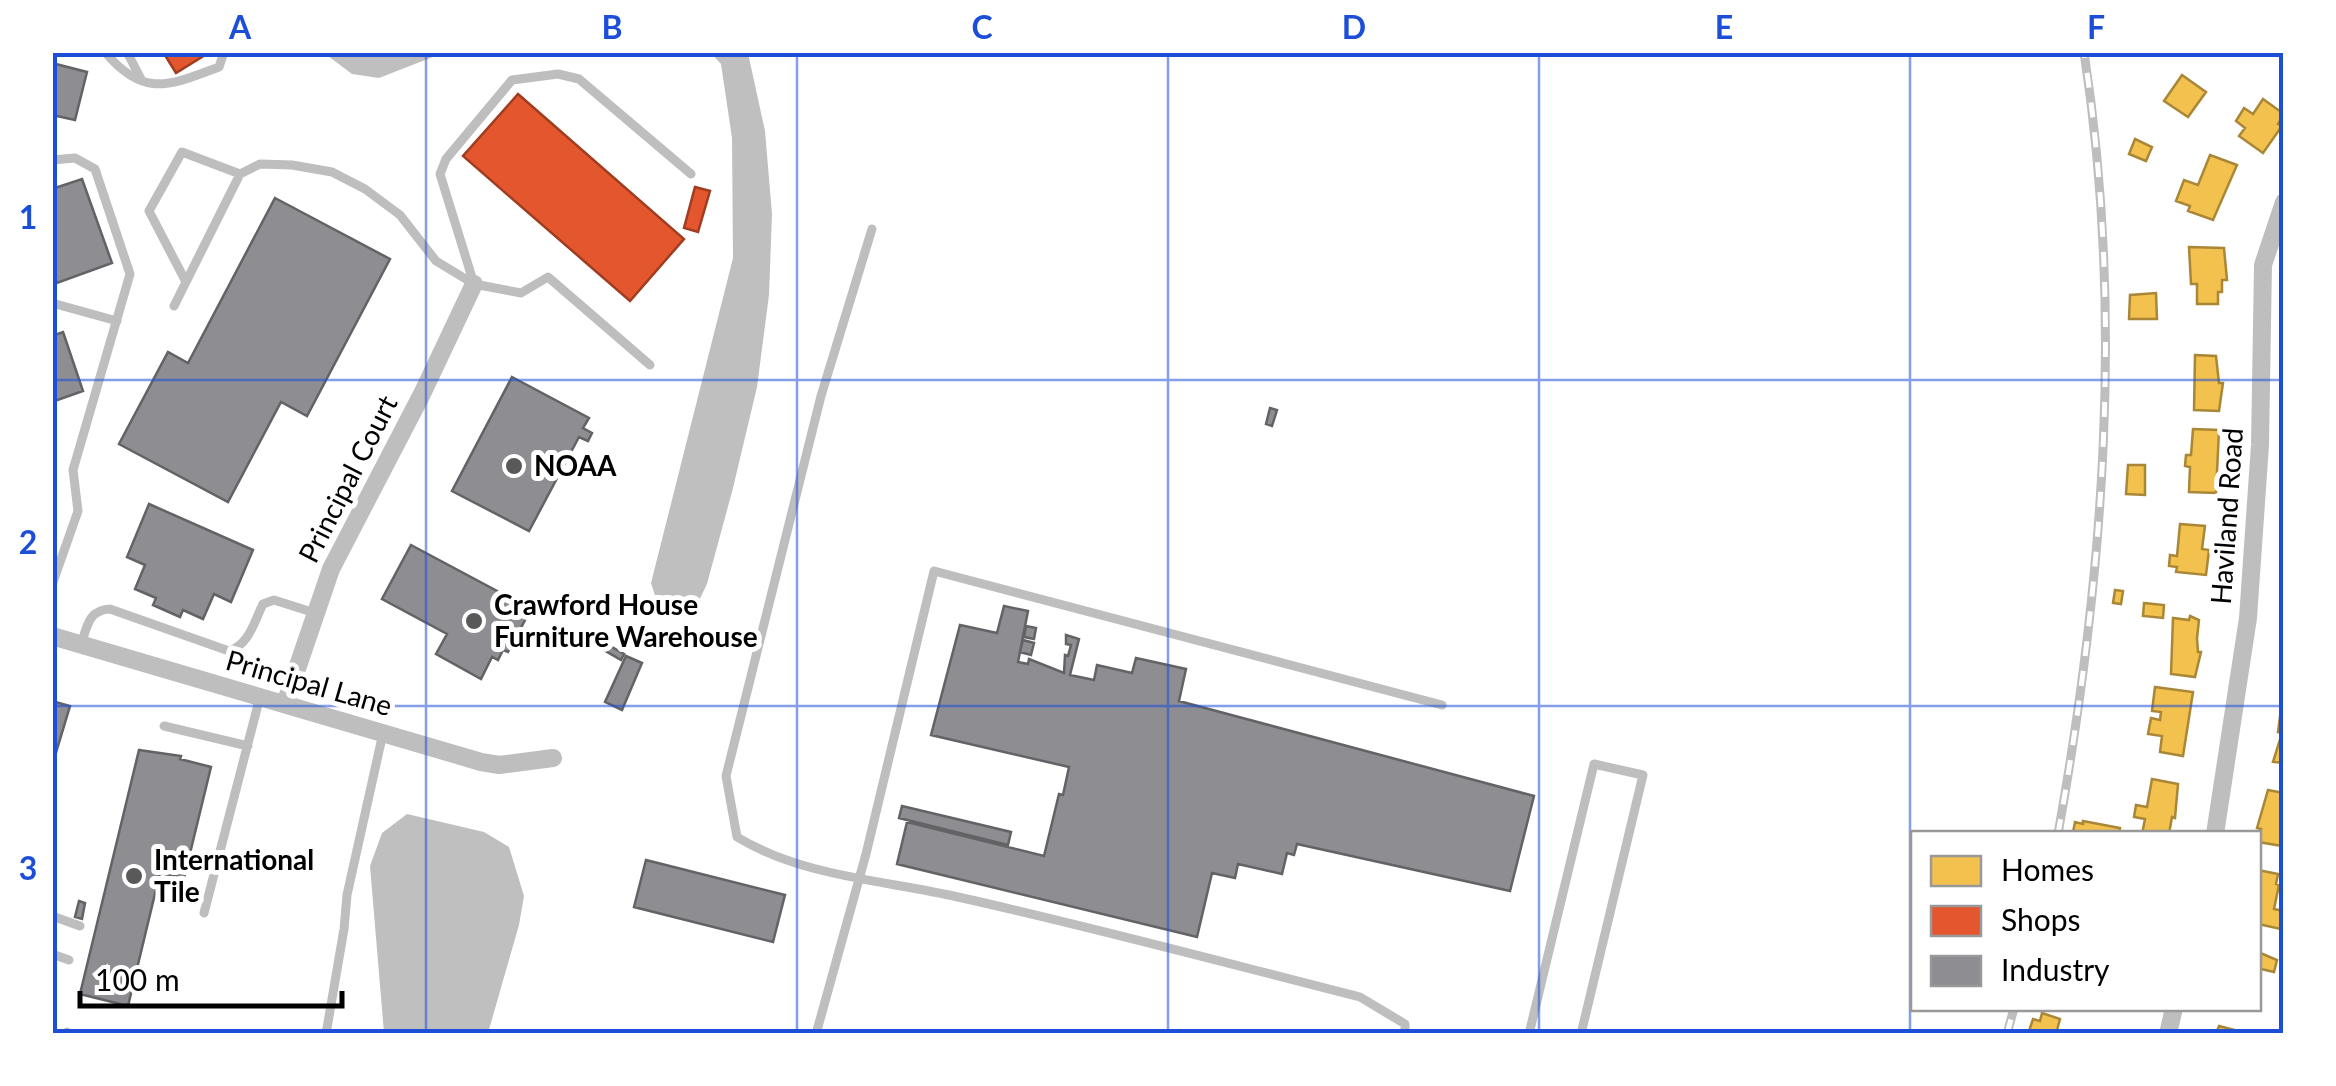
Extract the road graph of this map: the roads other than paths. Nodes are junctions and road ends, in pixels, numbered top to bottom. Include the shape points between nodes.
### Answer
1 (106, 52) edge
2 (127, 52) edge
3 (224, 52) edge
4 (143, 83) junction
5 (52, 160) edge
6 (240, 174) junction
7 (690, 174) dead end
8 (2284, 202) edge
9 (872, 230) dead end
10 (186, 282) junction
11 (474, 284) junction
12 (52, 303) edge
13 (174, 306) dead end
14 (117, 322) junction
15 (650, 364) dead end
16 (53, 583) edge
17 (315, 613) junction
18 (52, 636) edge
19 (81, 644) junction
20 (260, 698) junction
21 (285, 704) junction
22 (1442, 705) dead end
23 (164, 726) dead end
24 (382, 732) junction
25 (248, 746) junction
26 (553, 758) dead end
27 (2216, 831) edge
28 (860, 879) junction
29 (204, 913) dead end
30 (52, 916) edge
31 (80, 926) dead end
32 (52, 954) edge
33 (70, 960) dead end
34 (326, 1034) edge
35 (816, 1034) edge
36 (1405, 1034) edge
37 (1530, 1034) edge
38 (1581, 1034) edge

1 - 4 lane
2 - 4 lane
3 - 4 lane via 219,67 168,85
5 - 14 lane via 76,158 95,169 130,274
6 - 10 lane
6 - 10 lane via 182,152 149,212
6 - 11 lane via 260,164 332,172 400,215 436,262
7 - 11 lane via 579,80 558,74 512,80 440,174
8 - 27 street, Haviland Road via 2263,265 2254,548
9 - 28 lane via 821,396 726,776 738,838 768,856
10 - 13 lane
11 - 15 lane via 521,293 548,277
11 - 17 street, Principal Court
12 - 14 lane
14 - 16 lane via 74,470 78,511
17 - 19 lane via 274,600 263,604 246,640 229,651 98,610
17 - 21 street, Principal Court
18 - 19 street, Principal Lane
19 - 20 street, Principal Lane
20 - 21 street, Principal Lane
20 - 25 lane
21 - 24 street, Principal Lane
22 - 28 lane via 934,571
23 - 25 lane
24 - 26 street, Principal Lane via 499,765
24 - 34 lane
25 - 29 lane
28 - 35 lane
28 - 36 lane via 956,896 1360,996 1405,1024
30 - 31 lane
32 - 33 lane
37 - 38 lane via 1594,764 1643,776

